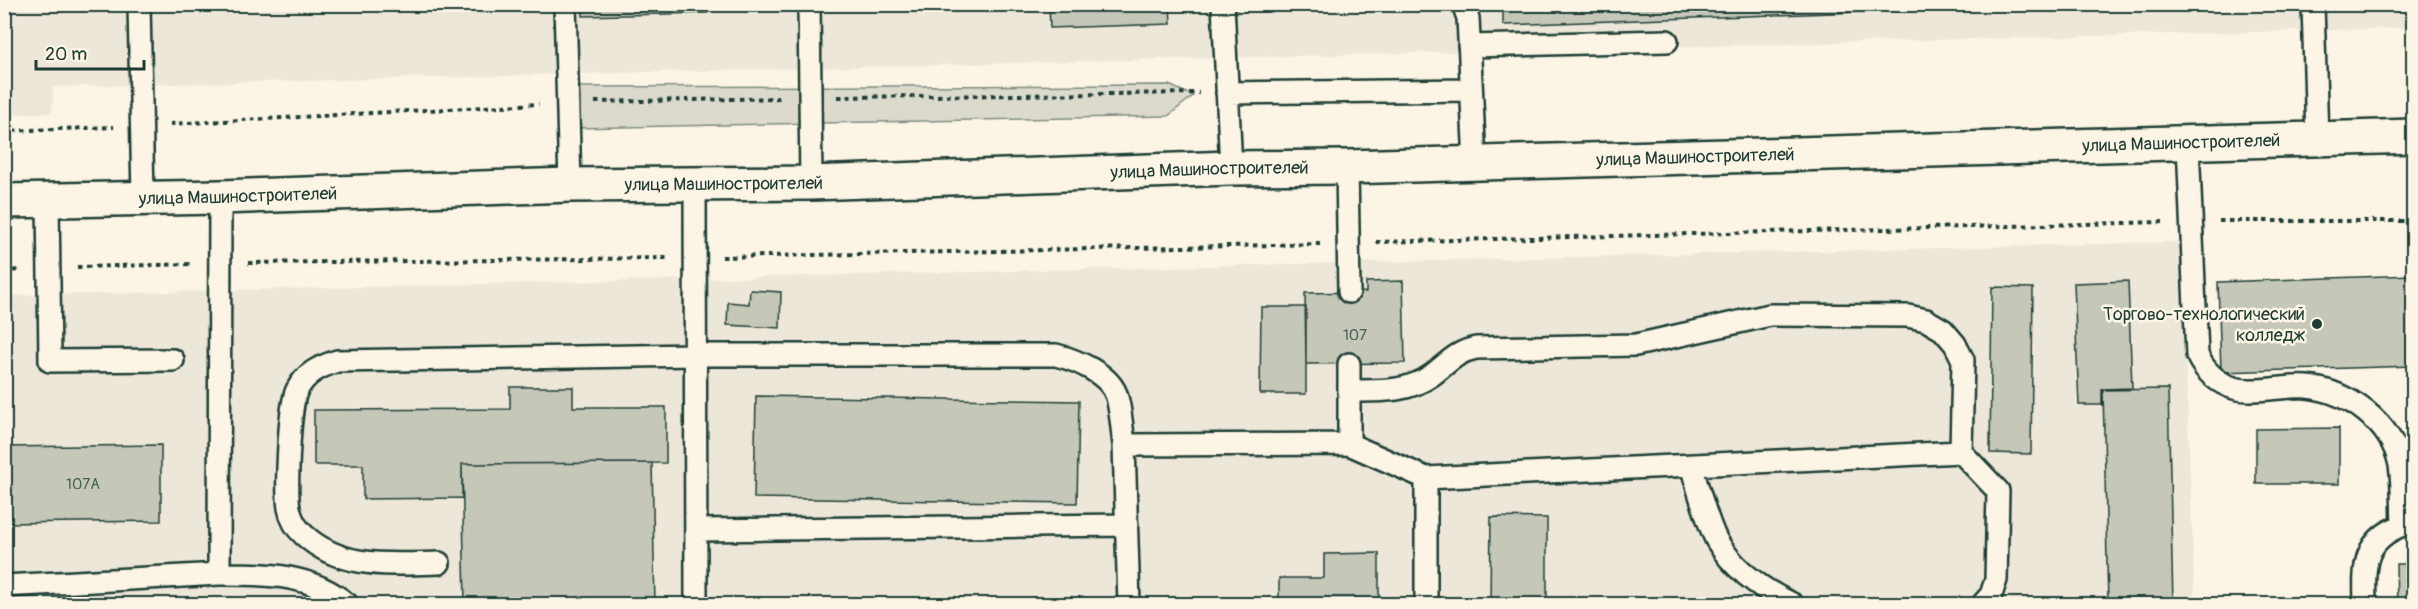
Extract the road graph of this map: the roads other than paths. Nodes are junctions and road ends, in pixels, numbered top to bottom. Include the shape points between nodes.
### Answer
1 (140, 4) edge
2 (566, 4) edge
3 (809, 4) edge
4 (1223, 4) edge
5 (1463, 4) edge
6 (2313, 4) edge
7 (1667, 41) dead end
8 (1469, 46) junction
9 (1471, 90) junction
10 (1227, 93) junction
11 (2414, 136) edge
12 (2317, 139) junction
13 (2188, 143) junction
14 (1475, 163) junction
15 (1347, 167) junction
16 (1231, 168) junction
17 (695, 182) junction
18 (811, 183) junction
19 (570, 185) junction
20 (220, 197) junction
21 (143, 198) junction
22 (48, 200) junction
23 (4, 201) edge
24 (1348, 292) dead end
25 (695, 355) junction
26 (173, 360) dead end
27 (1349, 363) dead end
28 (1349, 391) junction
29 (1349, 444) junction
30 (1124, 445) junction
31 (1961, 452) junction
32 (1690, 466) junction
33 (1426, 478) junction
34 (1126, 525) junction
35 (2408, 525) edge
36 (696, 530) junction
37 (439, 563) dead end
38 (219, 574) junction
39 (4, 586) edge
40 (347, 604) edge
41 (696, 604) edge
42 (1129, 604) edge
43 (1426, 604) edge
44 (1792, 604) edge
45 (1983, 604) edge
46 (2365, 604) edge

1 - 21 lane
2 - 19 lane
3 - 18 lane
4 - 10 lane
5 - 8 lane
6 - 12 lane
7 - 8 lane
8 - 9 lane
9 - 10 lane
9 - 14 lane
10 - 16 lane
11 - 12 main road, улица Машиностроителей
12 - 13 main road, улица Машиностроителей
13 - 14 main road, улица Машиностроителей
13 - 35 lane via 2197,355 2202,365 2223,384 2236,389 2307,387 2342,397 2372,416 2384,430 2400,465
14 - 15 main road, улица Машиностроителей
15 - 16 main road, улица Машиностроителей
15 - 24 lane
16 - 18 main road, улица Машиностроителей
17 - 18 main road, улица Машиностроителей
17 - 19 main road, улица Машиностроителей
17 - 25 lane
19 - 20 main road, улица Машиностроителей
20 - 21 main road, улица Машиностроителей
20 - 38 lane
21 - 22 main road, улица Машиностроителей
22 - 23 main road, улица Машиностроителей
22 - 26 lane via 50,361
25 - 30 lane via 1056,355 1078,360 1101,375 1117,394
25 - 36 lane
25 - 37 lane via 337,361 306,376 291,408 288,506 293,524 339,557 373,564
27 - 28 lane
28 - 29 lane
28 - 31 lane via 1393,391 1414,384 1451,357 1476,348 1636,345 1770,315 1908,316 1943,330 1963,360
29 - 30 lane
29 - 33 lane
30 - 34 lane
31 - 32 lane
31 - 45 lane via 1998,492 1996,580 1991,596
32 - 33 lane
32 - 44 lane via 1717,541 1741,571
33 - 43 lane
34 - 36 lane
34 - 42 lane
35 - 46 lane via 2387,531 2368,554 2364,570
36 - 41 lane
38 - 39 lane
38 - 40 lane via 276,574 303,580

